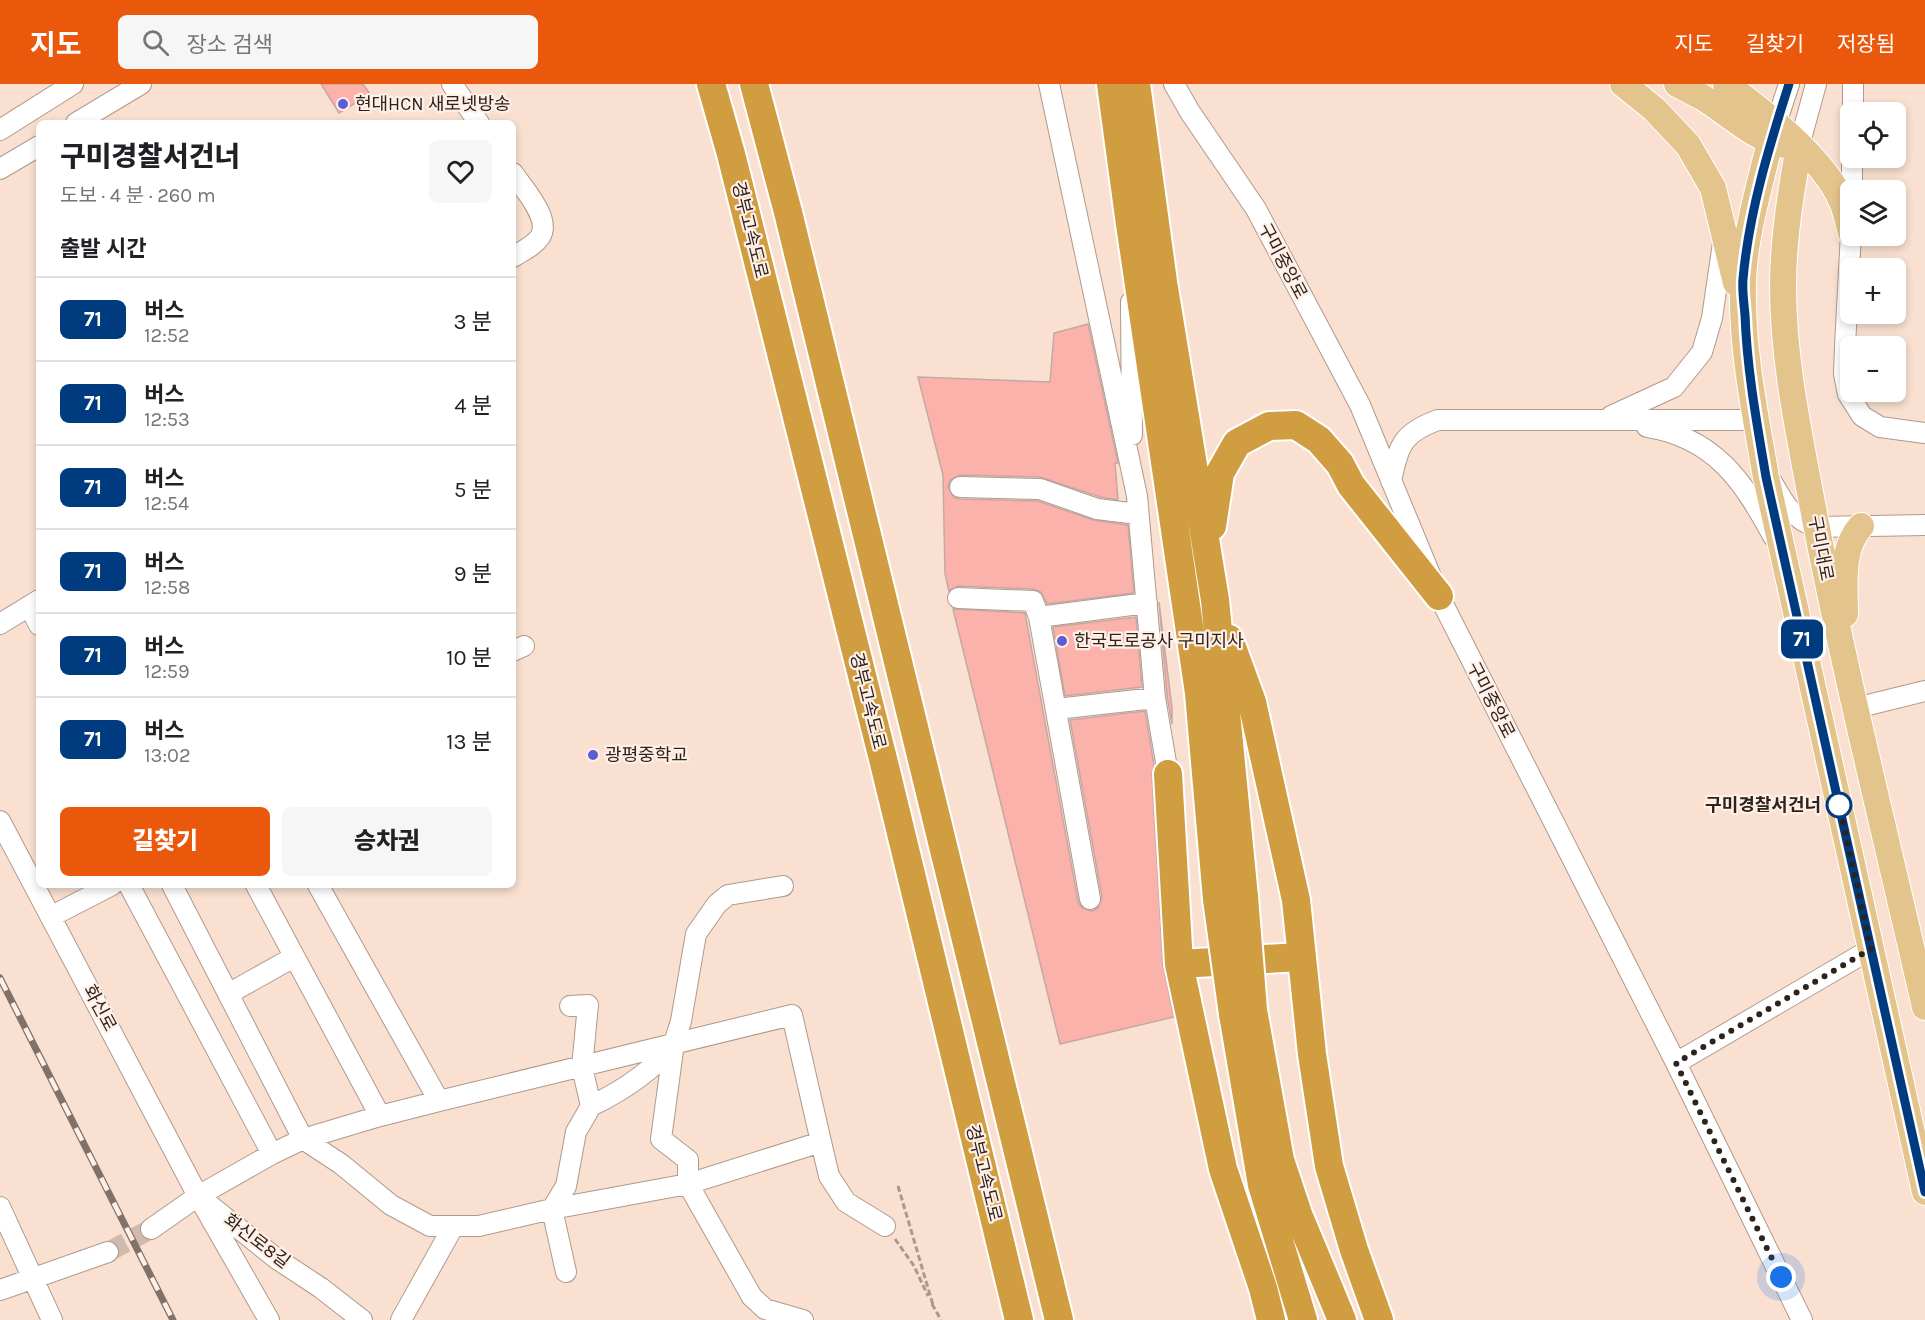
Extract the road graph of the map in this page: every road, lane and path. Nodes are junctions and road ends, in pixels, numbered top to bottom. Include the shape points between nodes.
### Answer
1 (73, 84) edge
2 (141, 84) edge
3 (452, 84) edge
4 (711, 84) edge
5 (754, 84) edge
6 (1049, 84) edge
7 (1088, 84) edge
8 (1111, 84) edge
9 (1136, 84) edge
10 (1166, 84) edge
11 (1174, 84) edge
12 (1623, 84) edge
13 (1677, 84) edge
14 (1726, 84) edge
15 (1789, 84) edge
16 (1816, 84) edge
17 (1853, 84) edge
18 (1852, 102) edge
19 (1190, 112) junction
20 (81, 120) edge
21 (477, 120) edge
22 (1116, 124) junction
23 (0, 130) edge
24 (1773, 133) junction
25 (1799, 146) junction
26 (36, 148) edge
27 (0, 169) edge
28 (516, 178) edge
29 (1840, 198) edge
30 (1130, 224) junction
31 (1724, 230) junction
32 (1850, 246) edge
33 (516, 255) edge
34 (1745, 325) junction
35 (1600, 420) junction
36 (1756, 420) junction
37 (1925, 433) edge
38 (1764, 466) junction
39 (1131, 472) junction
40 (1391, 481) junction
41 (960, 487) dead end
42 (1137, 505) junction
43 (1925, 525) edge
44 (1861, 526) junction
45 (1817, 527) junction
46 (1783, 554) junction
47 (1208, 558) junction
48 (1439, 596) junction
49 (958, 598) dead end
50 (1215, 600) junction
51 (34, 603) edge
52 (1146, 603) junction
53 (1039, 617) junction
54 (0, 624) edge
55 (1844, 654) junction
56 (1925, 691) edge
57 (1155, 698) junction
58 (1856, 708) junction
59 (1056, 710) junction
60 (1168, 774) joint
61 (0, 820) edge
62 (1885, 834) junction
63 (1847, 843) junction
64 (36, 886) edge
65 (783, 886) dead end
66 (37, 888) edge
67 (105, 888) edge
68 (131, 888) edge
69 (174, 888) edge
70 (258, 888) edge
71 (320, 888) edge
72 (1231, 898) junction
73 (1090, 899) dead end
74 (52, 916) junction
75 (1871, 949) junction
76 (294, 957) junction
77 (1300, 957) junction
78 (1179, 964) junction
79 (228, 994) junction
80 (570, 1006) dead end
81 (1925, 1007) edge
82 (1243, 1012) junction
83 (674, 1043) junction
84 (1676, 1063) junction
85 (582, 1067) junction
86 (439, 1101) junction
87 (591, 1106) junction
88 (380, 1116) junction
89 (303, 1138) junction
90 (821, 1142) junction
91 (272, 1154) junction
92 (688, 1184) junction
93 (898, 1186) dead end
94 (1925, 1192) edge
95 (198, 1196) junction
96 (0, 1207) edge
97 (552, 1209) junction
98 (885, 1226) joint
99 (453, 1227) junction
100 (151, 1228) tunnel mouth
101 (108, 1252) tunnel mouth
102 (566, 1272) dead end
103 (32, 1277) junction
104 (0, 1290) edge
105 (933, 1305) junction
106 (52, 1320) edge
107 (269, 1320) edge
108 (362, 1320) edge
109 (401, 1320) edge
110 (803, 1320) edge
111 (941, 1320) edge
112 (1019, 1320) edge
113 (1059, 1320) edge
114 (1271, 1320) edge
115 (1303, 1320) edge
116 (1342, 1320) edge
117 (1379, 1320) edge
118 (1802, 1320) edge

1 - 23 street
2 - 20 street
3 - 21 street
4 - 112 highway, 경부고속도로 via 886,771
5 - 113 highway, 경부고속도로
6 - 39 street
7 - 22 highway
8 - 22 highway
9 - 47 highway via 1163,282
10 - 19 street
11 - 19 street, 구미중앙로
12 - 31 main road via 1688,145 1713,188
13 - 24 main road via 1752,132
14 - 24 main road
15 - 24 street, 구미대로
16 - 25 street, 구미대로
17 - 18 street
19 - 40 street, 구미중앙로 via 1256,209 1360,405
22 - 30 highway
24 - 25 main road
24 - 34 main road, 구미대로 via 1756,199 1743,281
25 - 29 main road via 1832,183
25 - 45 main road, 구미대로 via 1785,236 1785,335 1791,391
26 - 27 street
28 - 33 street via 539,212 543,230 536,242
30 - 39 street
30 - 72 highway
31 - 34 main road
31 - 35 street via 1712,318 1702,352 1674,387
32 - 37 street via 1845,346 1848,394 1862,416 1880,427
34 - 36 main road, 구미대로
35 - 36 street
35 - 40 street via 1438,420 1418,427 1407,437 1397,455
35 - 46 street via 1661,429 1717,456 1737,477
36 - 38 main road, 구미대로
38 - 45 street via 1794,515
38 - 46 main road, 구미대로
39 - 42 street
40 - 48 street, 구미중앙로
41 - 42 street via 1040,489 1097,509
42 - 52 street
43 - 44 street
44 - 45 street
44 - 55 main road via 1848,546
45 - 55 main road, 구미대로
46 - 63 main road, 구미대로
47 - 48 highway via 1220,473 1237,442 1269,426 1296,425 1319,440 1340,464 1351,485
47 - 50 highway
48 - 84 street, 구미중앙로
49 - 53 street via 1034,601
50 - 72 highway
50 - 77 highway via 1252,702 1296,900
51 - 54 street
52 - 53 street
52 - 57 street
53 - 59 street
55 - 58 main road, 구미대로
56 - 58 street
57 - 59 street
57 - 60 street
58 - 62 main road, 구미대로
59 - 73 street
60 - 78 highway
61 - 64 street, 화신로
62 - 63 main road
62 - 81 main road, 구미대로
63 - 75 main road, 구미대로
65 - 83 street via 728,895 696,934
66 - 74 street, 화신로
67 - 74 street
68 - 91 street
69 - 79 street
70 - 76 street
71 - 86 street
72 - 82 highway, bridge
74 - 95 street, 화신로
75 - 84 street
75 - 94 main road, 구미대로
76 - 79 street
76 - 88 street
77 - 78 highway
77 - 117 highway via 1329,1166
78 - 114 highway via 1223,1169
79 - 89 street
80 - 85 street via 588,1005
82 - 115 highway via 1262,1185
82 - 116 highway via 1280,1160
83 - 85 street
83 - 87 street via 650,1070
83 - 90 street via 792,1015
83 - 92 street via 661,1139 688,1160
84 - 118 street, 구미중앙로
85 - 86 street
85 - 87 street
86 - 88 street
87 - 97 street via 576,1132 566,1186
88 - 89 street
89 - 91 street
89 - 99 street via 391,1205 430,1226
90 - 92 street
90 - 98 street via 830,1176 846,1202
91 - 95 street
92 - 97 street
92 - 110 street via 752,1297 765,1309
93 - 105 path
95 - 100 street
95 - 107 street, 화신로
95 - 108 street, 화신로8길
96 - 103 street
97 - 99 street via 500,1223
97 - 102 street
98 - 105 path via 914,1266
99 - 109 street
101 - 103 street
103 - 104 street
103 - 106 street
105 - 111 path

